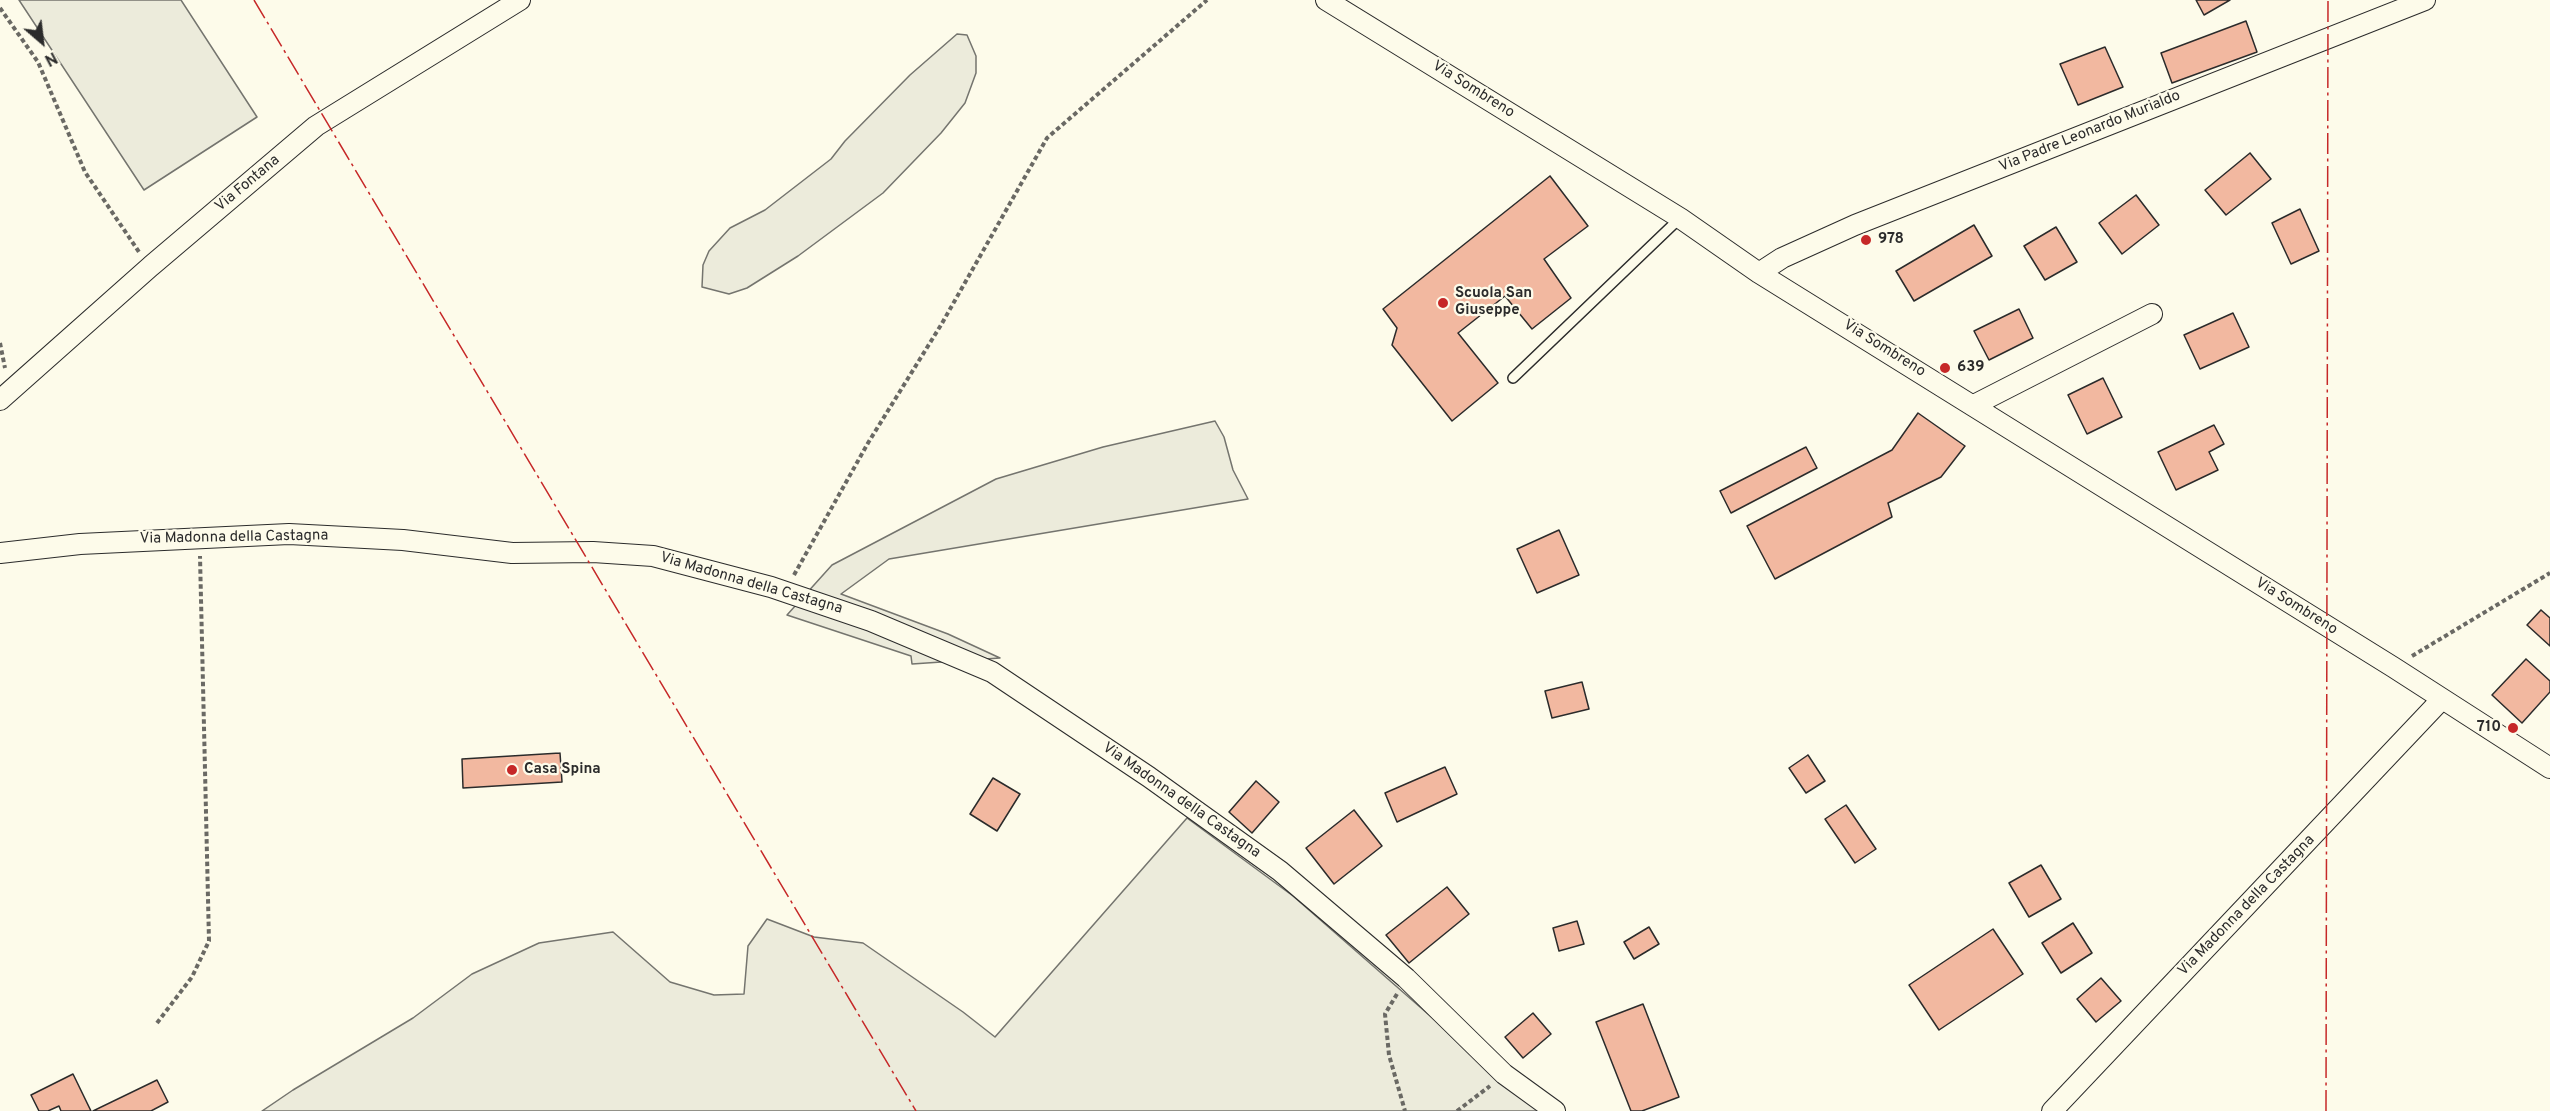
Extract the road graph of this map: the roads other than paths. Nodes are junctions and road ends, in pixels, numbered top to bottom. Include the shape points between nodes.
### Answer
1 (520, 0) edge
2 (1326, 0) edge
3 (2425, 0) edge
4 (1680, 218) junction
5 (1759, 273) junction
6 (2151, 314) dead end
7 (1513, 378) dead end
8 (0, 400) edge
9 (1974, 405) junction
10 (0, 553) edge
11 (2441, 700) junction
12 (2550, 768) edge
13 (1555, 1111) edge
14 (2052, 1111) edge

1 - 8 street, Via Fontana via 316,126
2 - 4 street, Via Sombreno
3 - 5 street, Via Padre Leonardo Murialdo via 1854,225 1782,258
4 - 5 street, Via Sombreno
4 - 7 lane
5 - 9 street, Via Sombreno
6 - 9 street
9 - 11 street, Via Sombreno
10 - 13 street, Via Madonna della Castagna via 200,536 289,534 404,540 512,553 653,556 791,594 871,621 992,672 1149,777 1280,871 1406,978 1504,1074
11 - 12 street, Via Sombreno
11 - 14 street, Via Madonna della Castagna

